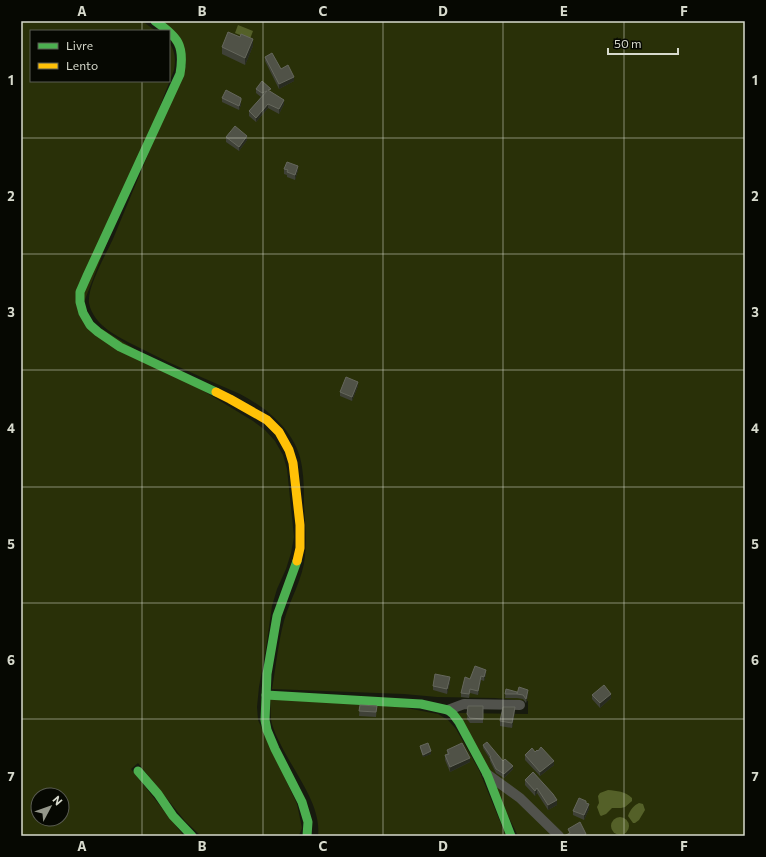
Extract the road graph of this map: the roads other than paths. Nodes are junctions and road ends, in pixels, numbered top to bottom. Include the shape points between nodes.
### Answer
1 (155, 21) edge
2 (168, 30) edge
3 (170, 32) edge
4 (266, 695) junction
5 (520, 705) dead end
6 (448, 710) junction
7 (138, 771) dead end
8 (487, 774) junction
9 (192, 836) edge
10 (307, 836) edge
11 (511, 836) edge
12 (559, 836) edge

1 - 2 street
3 - 4 street via 178,43 182,65 80,292 80,302 90,324 98,332 120,346 230,399 267,420 279,432 289,450 293,463 300,525 300,548 277,616
4 - 6 street via 421,704
4 - 10 street via 266,730 302,802 308,822
5 - 6 street via 464,704
6 - 8 street via 459,722
7 - 9 street
8 - 11 street
8 - 12 street via 520,798

